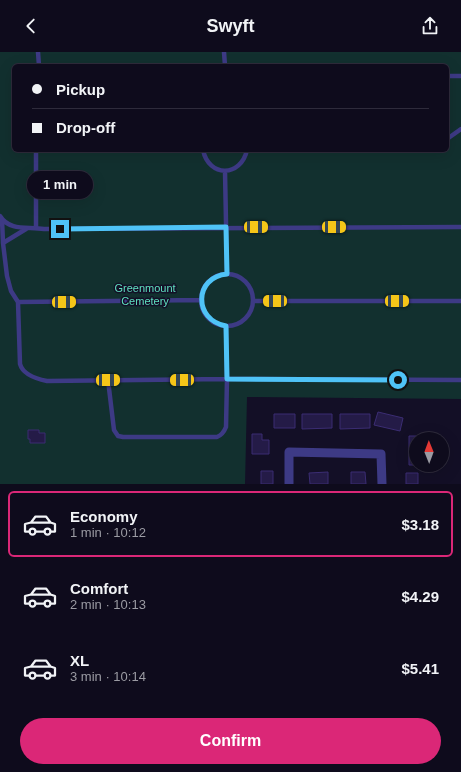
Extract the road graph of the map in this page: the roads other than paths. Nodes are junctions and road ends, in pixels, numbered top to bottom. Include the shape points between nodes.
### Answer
1 (38, 52) edge
2 (224, 52) edge
3 (39, 64) edge
4 (225, 64) edge
5 (449, 76) edge
6 (461, 76) edge
7 (461, 129) edge
8 (449, 138) edge
9 (36, 152) edge
10 (204, 152) edge
11 (246, 152) edge
12 (225, 171) junction
13 (1, 218) edge
14 (36, 227) junction
15 (226, 227) junction
16 (461, 227) edge
17 (26, 229) junction
18 (3, 243) junction
19 (227, 274) junction
20 (202, 300) junction
21 (253, 301) junction
22 (461, 301) edge
23 (18, 302) junction
24 (226, 326) junction
25 (227, 379) junction
26 (108, 380) junction
27 (461, 380) edge
28 (289, 484) edge
29 (382, 484) edge

1 - 3 lane
2 - 4 lane
5 - 6 lane
7 - 8 lane
9 - 14 lane
10 - 12 lane via 208,163
11 - 12 lane via 242,163 232,170
12 - 15 lane
13 - 17 lane via 14,227
13 - 18 lane
14 - 15 lane
14 - 17 lane
15 - 16 lane
15 - 19 lane
17 - 18 lane
18 - 23 lane via 9,284
19 - 20 lane via 210,281
19 - 21 lane via 245,281 251,289
20 - 23 lane
20 - 24 lane via 203,310 207,316
21 - 22 lane
21 - 24 lane via 246,318 239,323
23 - 26 lane via 20,364 23,370 47,381
24 - 25 lane
25 - 26 lane
25 - 26 lane via 226,427 217,437 118,436 114,430
25 - 27 lane
28 - 29 street via 289,452 381,454

